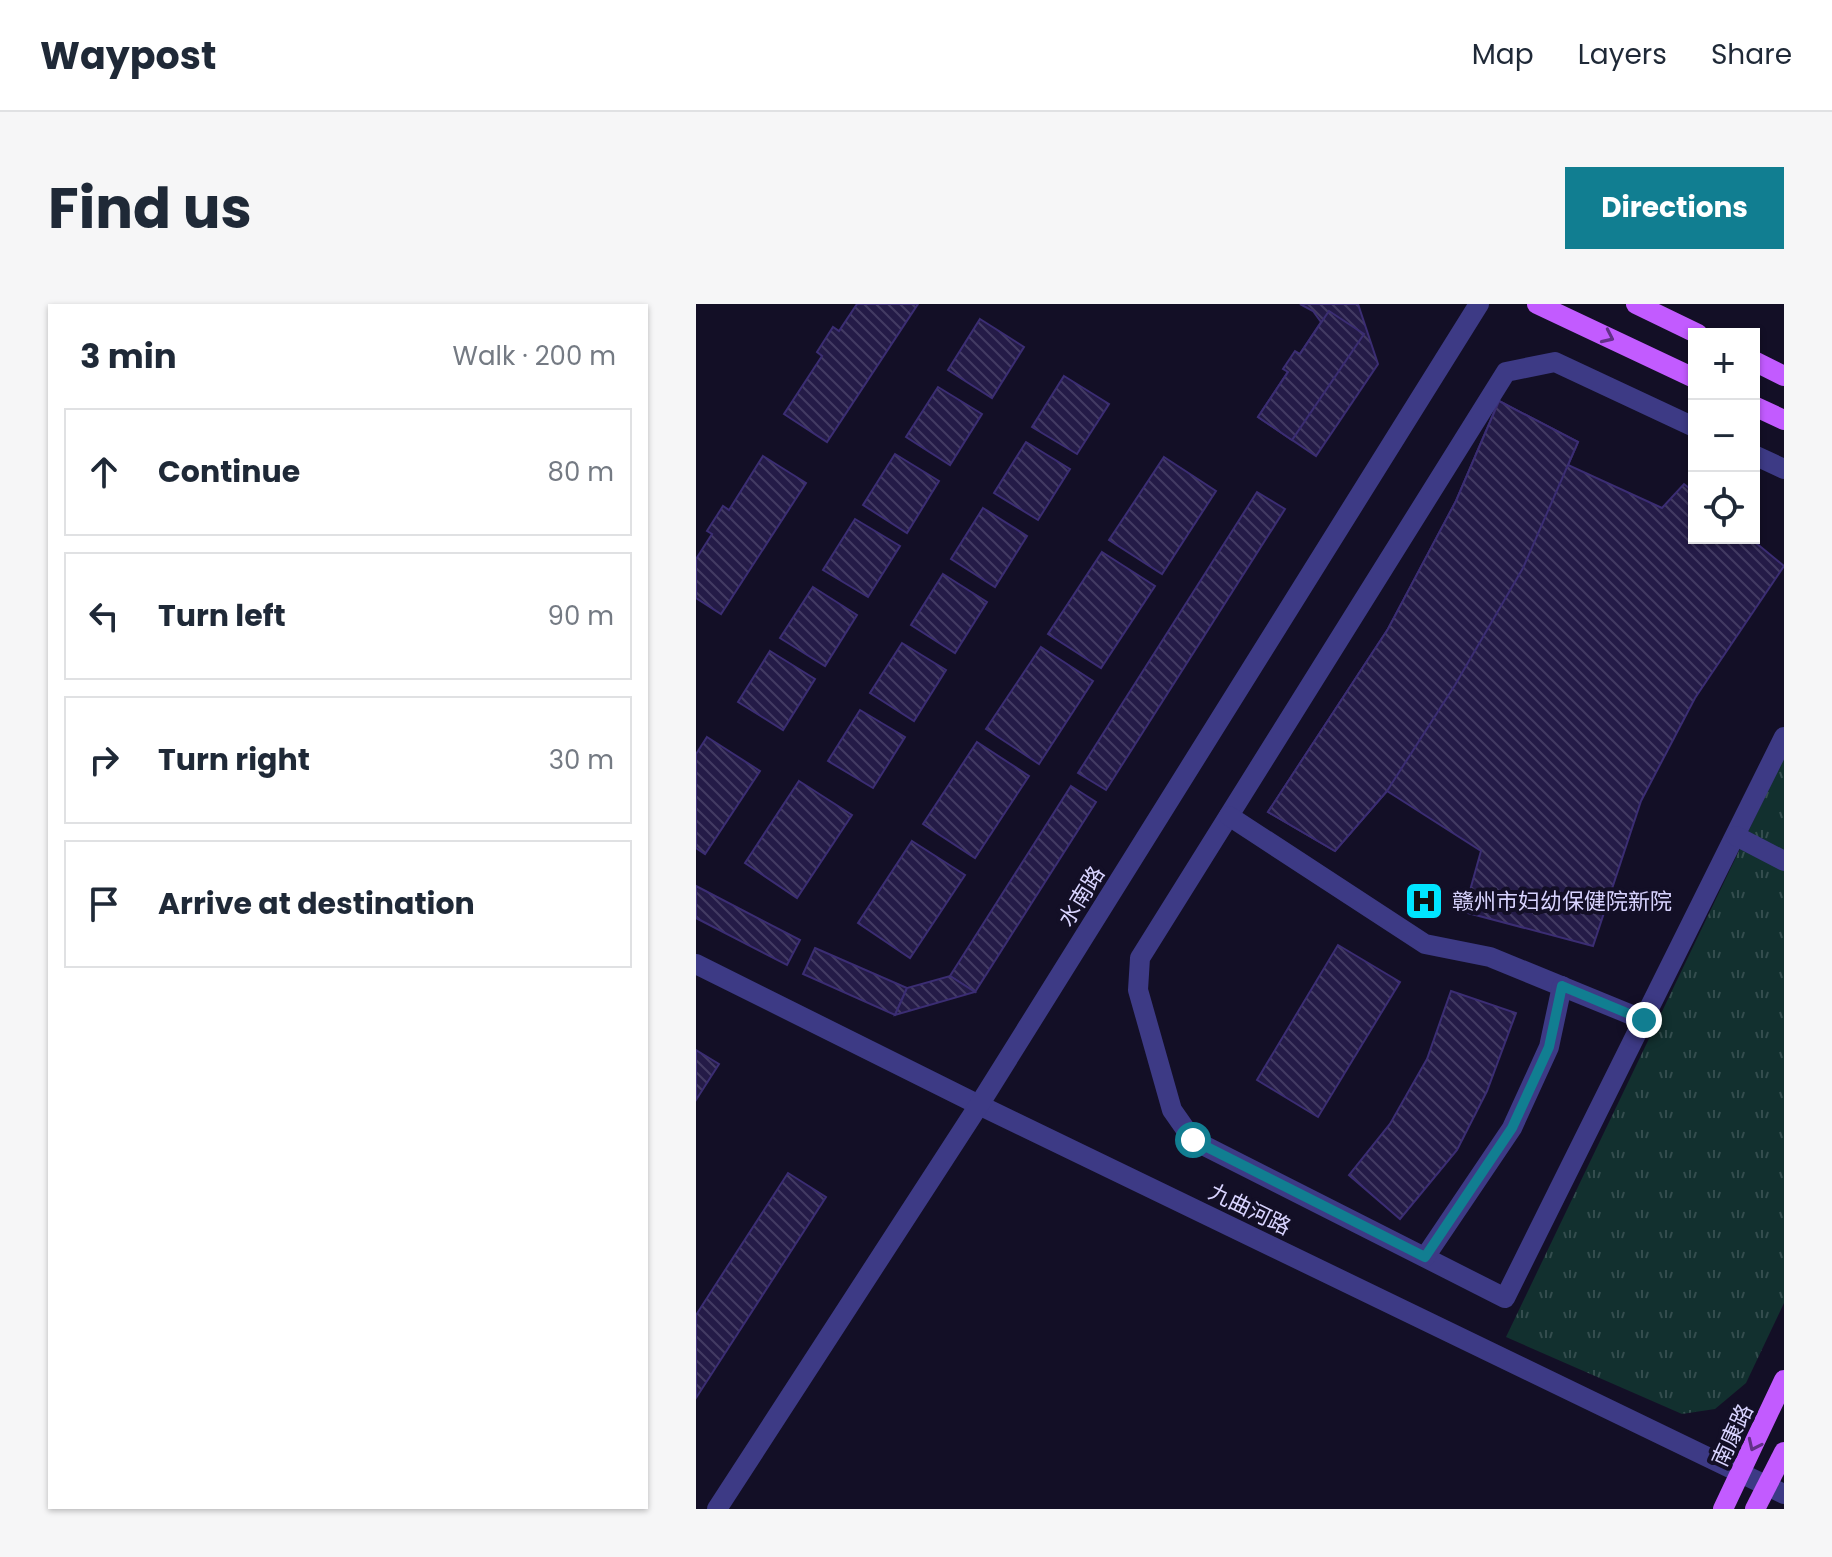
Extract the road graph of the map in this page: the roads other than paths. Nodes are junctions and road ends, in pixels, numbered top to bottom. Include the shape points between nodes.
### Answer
1 (1479, 304) edge
2 (1537, 304) edge
3 (1636, 304) edge
4 (1688, 329) edge
5 (1760, 364) edge
6 (1688, 375) edge
7 (1784, 376) edge
8 (1760, 409) edge
9 (1784, 420) edge
10 (1688, 424) edge
11 (1760, 458) edge
12 (1784, 469) edge
13 (1781, 751) edge
14 (1229, 816) junction
15 (1736, 836) junction
16 (1784, 861) edge
17 (696, 964) edge
18 (1562, 986) junction
19 (1644, 1020) junction
20 (979, 1105) junction
21 (1425, 1257) junction
22 (1784, 1380) edge
23 (1784, 1452) edge
24 (1741, 1473) junction
25 (1776, 1490) edge
26 (717, 1509) edge
27 (1723, 1509) edge
28 (1755, 1509) edge

1 - 20 street, 水南路
2 -> 6 main road
3 - 4 main road
5 - 7 main road
8 - 9 main road
10 - 14 street via 1555,362 1506,372
11 - 12 street
13 - 15 street
14 - 18 street via 1425,944 1490,957
14 - 21 street via 1140,958 1138,990 1172,1110 1193,1140
15 - 16 street
15 - 19 street
17 - 20 street, 九曲河路
18 - 19 street
18 - 21 street via 1549,1047 1512,1128
19 - 21 street via 1505,1298
20 - 24 street, 九曲河路
20 - 26 street, 水南路
22 -> 24 main road, 南康路
23 - 25 main road
24 - 25 street, 九曲河路
24 - 27 main road, 南康路
25 - 28 main road

